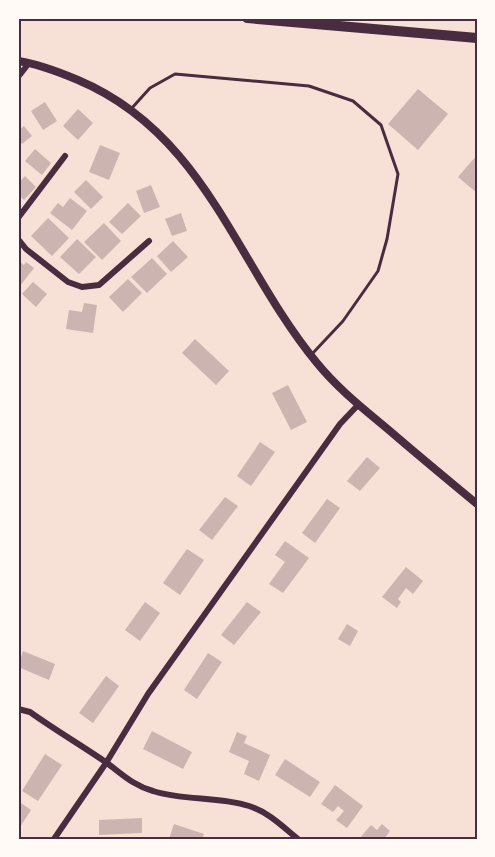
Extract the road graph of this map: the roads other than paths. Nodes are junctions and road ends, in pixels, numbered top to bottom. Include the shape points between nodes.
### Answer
1 (247, 18) edge
2 (477, 38) edge
3 (18, 61) edge
4 (29, 63) junction
5 (18, 77) edge
6 (131, 109) junction
7 (65, 156) dead end
8 (18, 218) edge
9 (18, 239) edge
10 (149, 241) dead end
11 (311, 355) junction
12 (358, 405) junction
13 (477, 504) edge
14 (18, 709) edge
15 (106, 763) junction
16 (54, 839) edge
17 (298, 839) edge

1 - 2 highway
3 - 4 street
4 - 5 street
4 - 6 street via 92,86
6 - 11 street via 150,124 199,180 279,313
6 - 11 lane via 150,88 175,74 309,86 353,101 381,125 398,174 378,271 343,321
7 - 8 street
9 - 10 street via 68,282 82,287 99,285
11 - 12 street
12 - 13 street
12 - 15 street via 340,424 148,694
14 - 15 street via 30,712
15 - 16 street
15 - 17 street via 132,783 154,792 248,806 268,814

